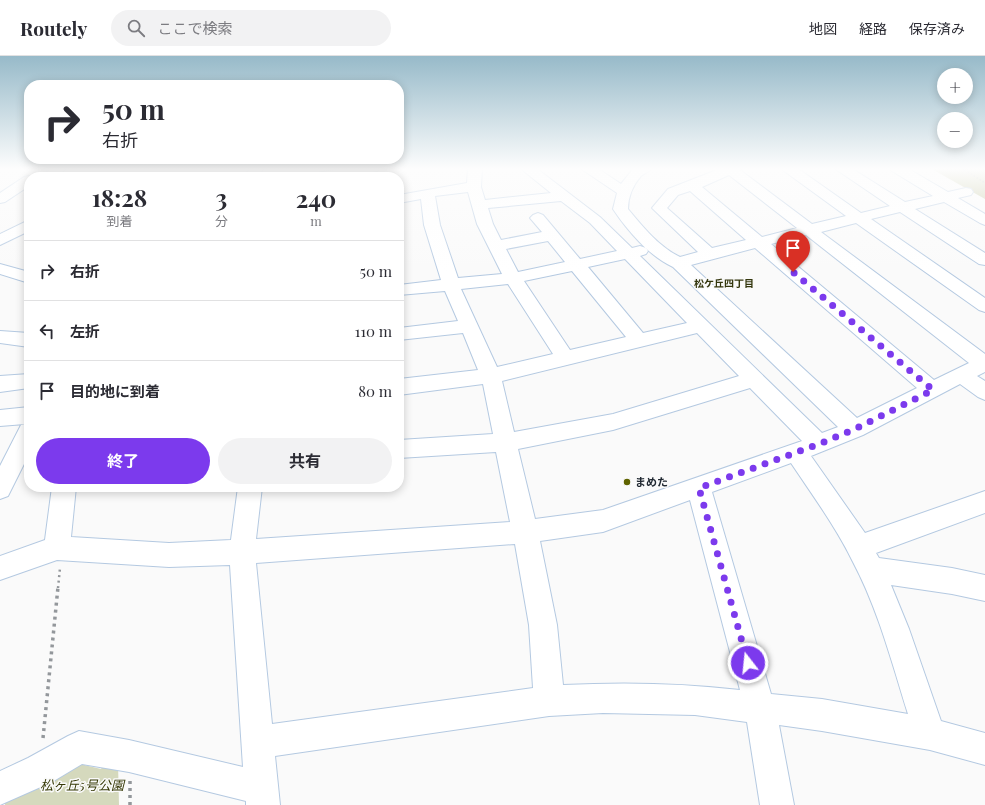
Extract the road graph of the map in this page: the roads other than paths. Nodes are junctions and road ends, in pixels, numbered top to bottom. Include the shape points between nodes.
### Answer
1 (428, 203) edge
2 (498, 203) edge
3 (573, 203) edge
4 (620, 203) edge
5 (663, 203) edge
6 (712, 203) edge
7 (776, 203) edge
8 (837, 203) edge
9 (895, 203) edge
10 (923, 203) edge
11 (956, 203) edge
12 (479, 205) joint
13 (903, 208) junction
14 (538, 218) dead end
15 (859, 218) junction
16 (985, 220) edge
17 (24, 230) edge
18 (811, 230) junction
19 (552, 235) junction
20 (0, 240) edge
21 (758, 242) junction
22 (497, 246) junction
23 (656, 247) junction
24 (630, 253) junction
25 (709, 254) junction
26 (985, 260) edge
27 (679, 262) junction
28 (576, 265) junction
29 (0, 269) edge
30 (24, 276) edge
31 (513, 278) junction
32 (451, 285) junction
33 (404, 290) edge
34 (985, 306) edge
35 (469, 326) junction
36 (702, 326) junction
37 (404, 333) edge
38 (0, 337) edge
39 (24, 339) edge
40 (638, 341) junction
41 (566, 359) junction
42 (985, 364) edge
43 (962, 375) junction
44 (491, 376) junction
45 (754, 379) junction
46 (24, 382) edge
47 (0, 384) edge
48 (404, 386) edge
49 (933, 390) junction
50 (985, 392) edge
51 (24, 416) edge
52 (0, 418) edge
53 (855, 429) junction
54 (24, 441) edge
55 (506, 442) junction
56 (808, 448) junction
57 (404, 449) edge
58 (699, 488) junction
59 (0, 489) edge
60 (64, 492) edge
61 (249, 492) edge
62 (985, 502) edge
63 (525, 532) junction
64 (59, 548) junction
65 (242, 552) junction
66 (865, 558) junction
67 (0, 568) edge
68 (985, 588) edge
69 (548, 701) junction
70 (760, 707) junction
71 (930, 734) junction
72 (259, 742) junction
73 (985, 749) edge
74 (0, 788) edge
75 (262, 797) edge
76 (777, 805) edge

1 - 32 street via 432,225
2 - 12 street
3 - 24 street
4 - 23 street via 620,210
5 - 25 street via 659,208
6 - 21 street
7 - 18 street
8 - 15 street
9 - 13 street
10 - 13 street
11 - 16 street
12 - 22 street via 485,224
13 - 15 street
13 - 26 street
14 - 19 street
15 - 18 street
15 - 34 street
17 - 20 street
18 - 21 street
18 - 42 street
19 - 22 street
19 - 28 street
21 - 25 street
21 - 49 street
22 - 31 street
23 - 24 street
23 - 27 street via 672,261
24 - 28 street
24 - 36 street
25 - 27 street
27 - 53 street
28 - 31 street
28 - 40 street
29 - 30 street
31 - 32 street
31 - 41 street
32 - 33 street
32 - 35 street
35 - 37 street
35 - 44 street
36 - 40 street
36 - 45 street
38 - 39 street
40 - 41 street
41 - 44 street
42 - 43 street
43 - 49 street
43 - 50 street
44 - 48 street
44 - 55 street
45 - 55 street via 613,422
45 - 56 street
46 - 47 street
49 - 53 street
51 - 52 street
53 - 56 street
54 - 59 street
55 - 57 street
55 - 63 street
56 - 58 street
56 - 66 street
58 - 63 street via 604,521
58 - 70 street
60 - 64 street
61 - 65 street
62 - 66 street
63 - 65 street
63 - 69 street via 543,625
64 - 65 street via 169,555
64 - 67 street
65 - 72 street
66 - 68 street
66 - 71 street via 889,614
69 - 70 street via 604,698 695,700
69 - 72 street
70 - 71 street
70 - 76 street
71 - 73 street
72 - 75 street
74 - 75 street via 40,770 79,748 129,756

